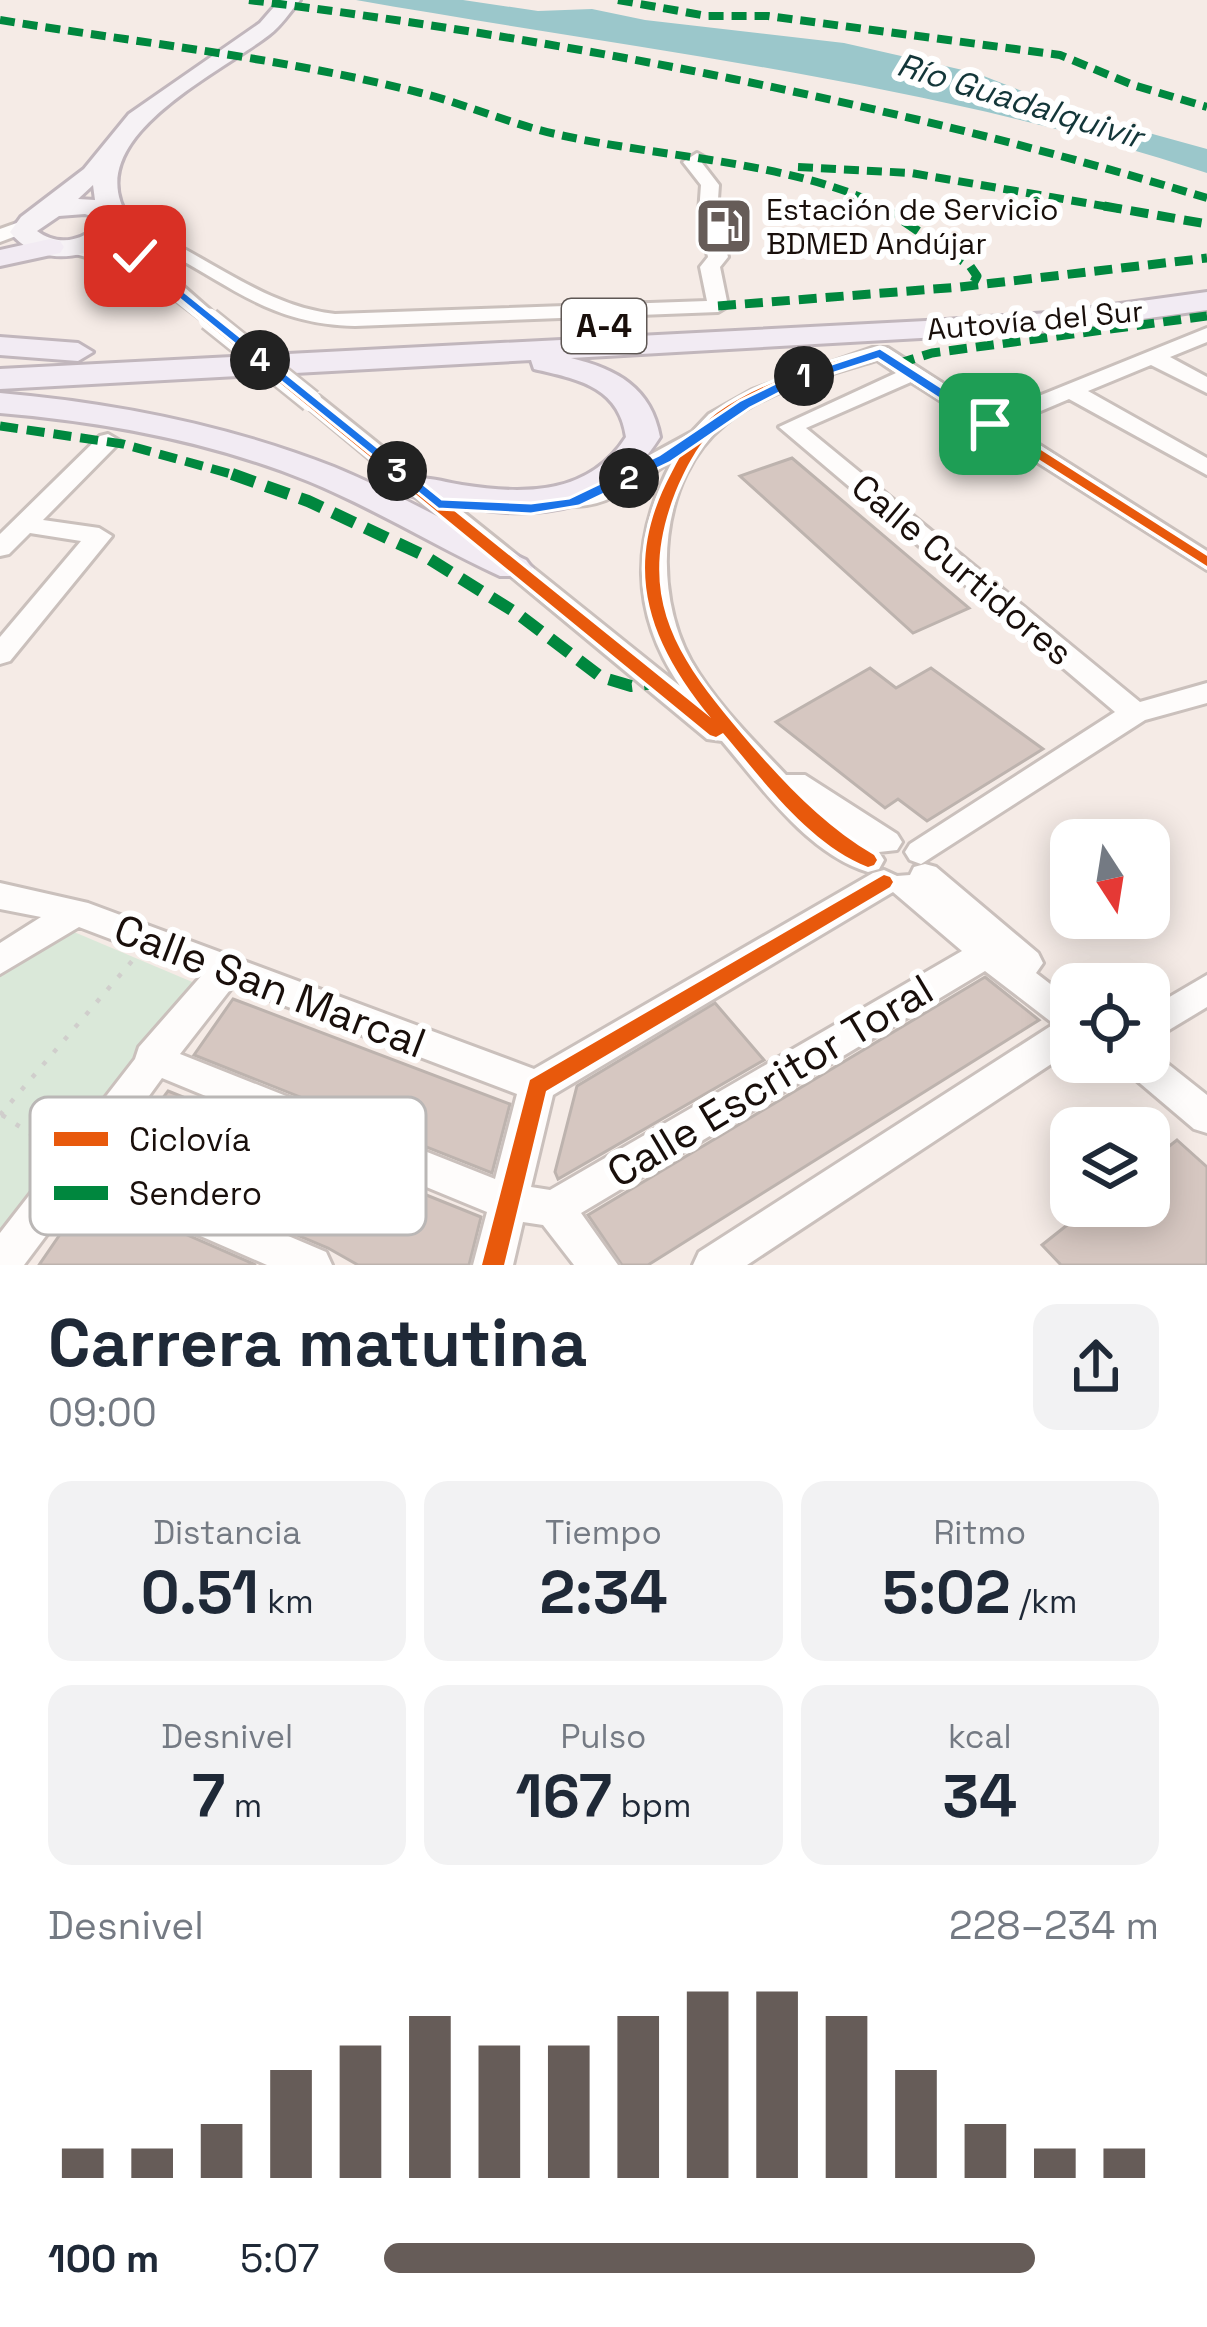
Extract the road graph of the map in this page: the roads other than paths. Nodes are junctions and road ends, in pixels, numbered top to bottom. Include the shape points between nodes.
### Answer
1 (290, 0) edge
2 (110, 152) junction
3 (697, 158) dead end
4 (50, 211) junction
5 (112, 223) junction
6 (20, 241) edge
7 (146, 267) junction
8 (1207, 280) edge
9 (1207, 302) edge
10 (1061, 321) junction
11 (1207, 334) edge
12 (0, 346) edge
13 (78, 352) junction
14 (880, 353) junction
15 (0, 356) edge
16 (1153, 357) junction
17 (108, 374) junction
18 (912, 374) junction
19 (0, 379) edge
20 (1207, 386) edge
21 (1071, 391) junction
22 (0, 404) edge
23 (990, 424) junction
24 (705, 430) junction
25 (108, 441) dead end
26 (1207, 468) edge
27 (427, 496) junction
28 (22, 524) junction
29 (0, 548) edge
30 (1207, 562) edge
31 (513, 568) junction
32 (0, 655) edge
33 (1207, 693) edge
34 (1135, 713) junction
35 (763, 768) junction
36 (898, 866) junction
37 (0, 896) edge
38 (76, 912) junction
39 (985, 954) junction
40 (0, 960) edge
41 (227, 969) junction
42 (1050, 984) edge
43 (1207, 989) edge
44 (1050, 1006) edge
45 (1170, 1013) edge
46 (1050, 1046) edge
47 (152, 1058) junction
48 (1166, 1083) edge
49 (537, 1086) junction
50 (126, 1097) edge
51 (248, 1097) edge
52 (1207, 1118) edge
53 (426, 1169) edge
54 (507, 1202) junction
55 (554, 1208) junction
56 (30, 1228) edge
57 (242, 1235) edge
58 (0, 1264) edge
59 (312, 1265) edge
60 (493, 1265) edge
61 (598, 1265) edge
62 (713, 1265) edge

1 - 2 main road via 267,27 137,119
2 - 4 main road
2 - 5 main road via 104,184
3 - 5 street via 692,162 710,185 718,306 302,316
4 - 5 main road via 75,206
4 - 6 main road
5 - 6 main road via 91,243
5 - 7 street
6 - 7 street
7 - 27 street, bridge
8 - 13 highway, Autovía del Sur / A-4 via 898,312
9 - 10 highway, Autovía del Sur / A-4
10 - 14 highway
10 - 17 highway, Autovía del Sur / A-4
11 - 16 street
12 - 13 highway
13 - 15 highway, Autovía del Sur / A-4
14 - 18 street
14 - 24 street via 785,384
16 - 20 street
16 - 21 street
17 - 19 highway, Autovía del Sur / A-4
17 - 27 highway via 549,363 603,378 642,420 643,437 623,466 576,494 503,502
18 - 23 street
18 - 34 street, Calle Curtidores via 790,428
21 - 23 street
21 - 26 street
22 - 31 highway via 248,449 391,505
23 - 30 street
24 - 27 street via 665,459 573,502 531,508
24 - 35 street via 668,485 655,529 658,617 678,661
25 - 28 street
27 - 31 street
28 - 29 street
28 - 32 street via 99,536
31 - 35 street
33 - 34 street
34 - 36 street
35 - 36 street via 850,850
36 - 39 street
36 - 42 street
36 - 49 street
37 - 38 street, Calle San Marcal
38 - 40 street
38 - 41 street, Calle San Marcal
39 - 44 street
39 - 55 street, Calle Escritor Toral
41 - 47 street
41 - 49 street, Calle San Marcal
43 - 45 street
46 - 62 street
47 - 50 street
47 - 51 street
48 - 52 street
49 - 54 street
53 - 54 street
54 - 55 street
54 - 60 street
55 - 61 street
56 - 58 street
57 - 59 street

